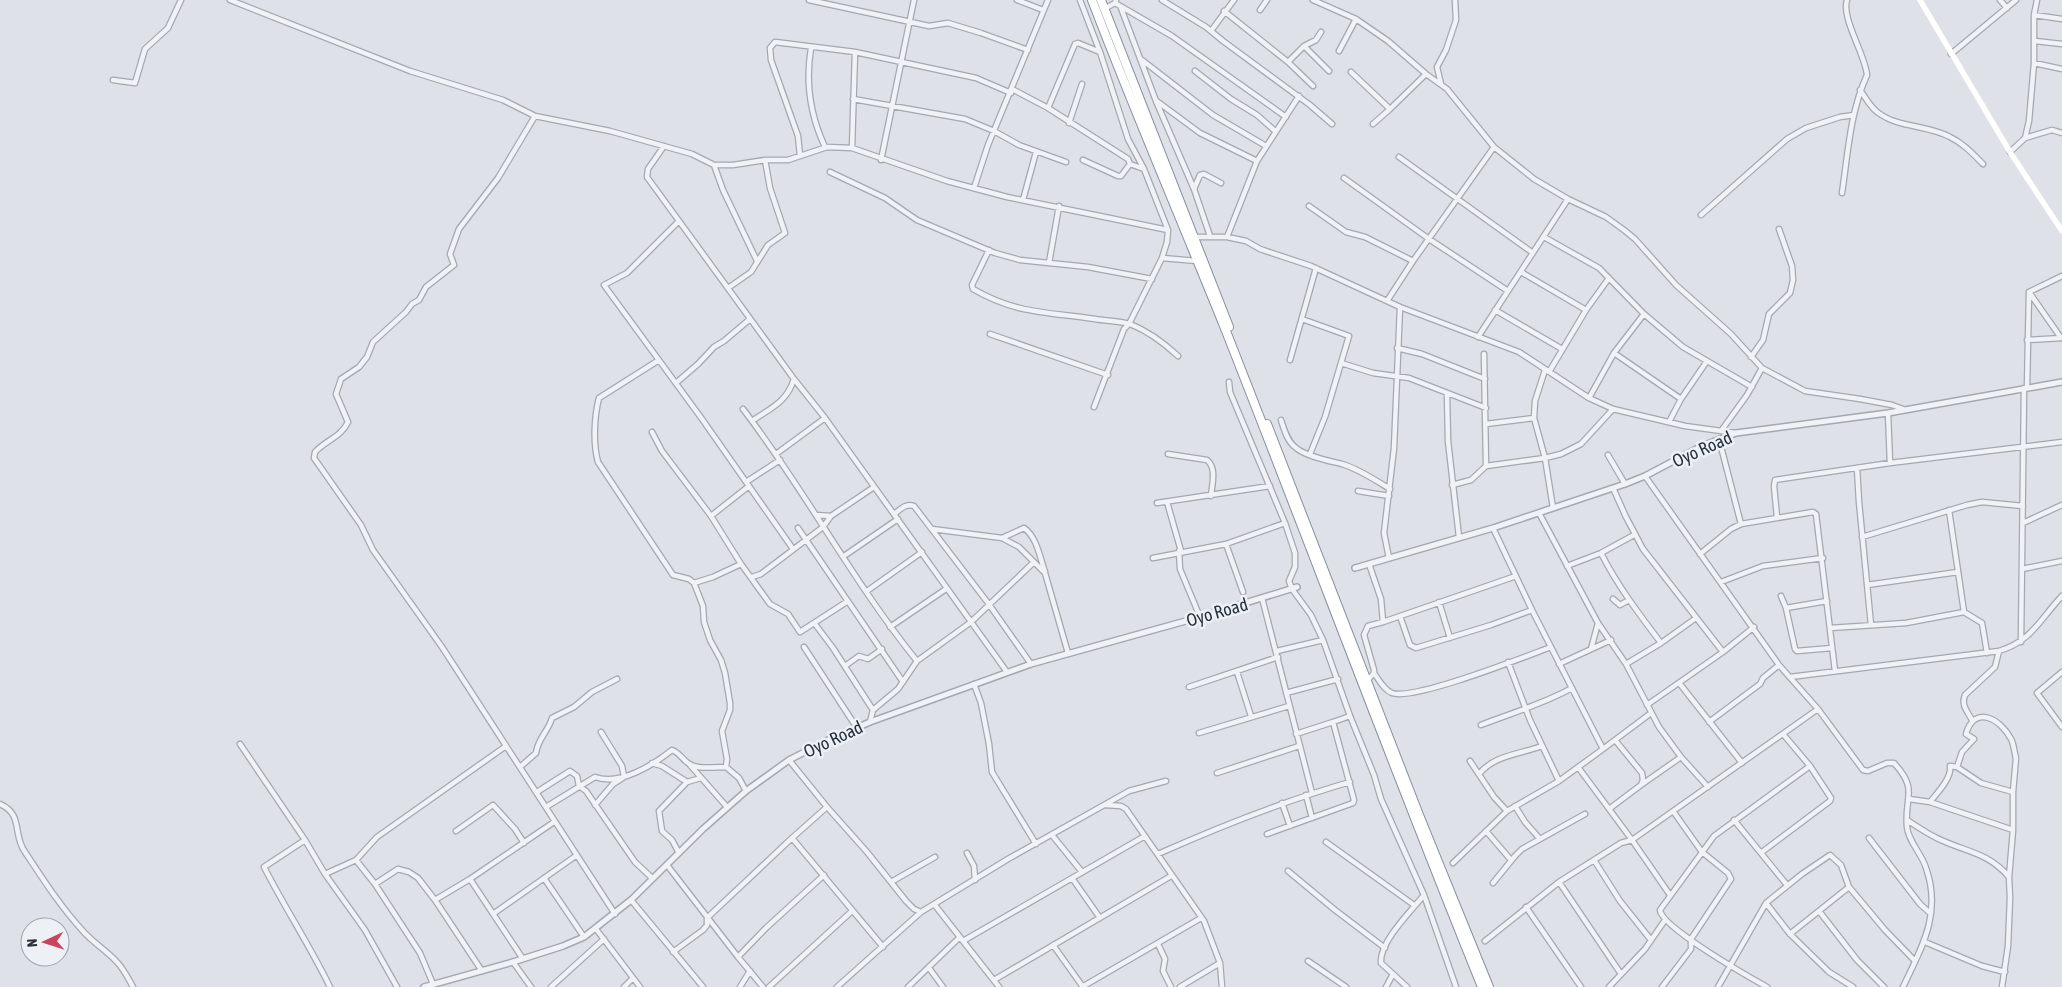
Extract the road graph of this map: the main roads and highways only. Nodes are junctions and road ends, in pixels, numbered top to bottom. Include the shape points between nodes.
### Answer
1 (1092, 0) edge
2 (1101, 0) edge
3 (1920, 0) edge
4 (2062, 231) edge
5 (1226, 324) junction
6 (1482, 987) edge
7 (1489, 987) edge

1 - 5 highway via 1134,110
2 - 5 highway
3 - 4 main road via 2010,152
5 - 6 highway via 1411,812
5 - 7 highway

